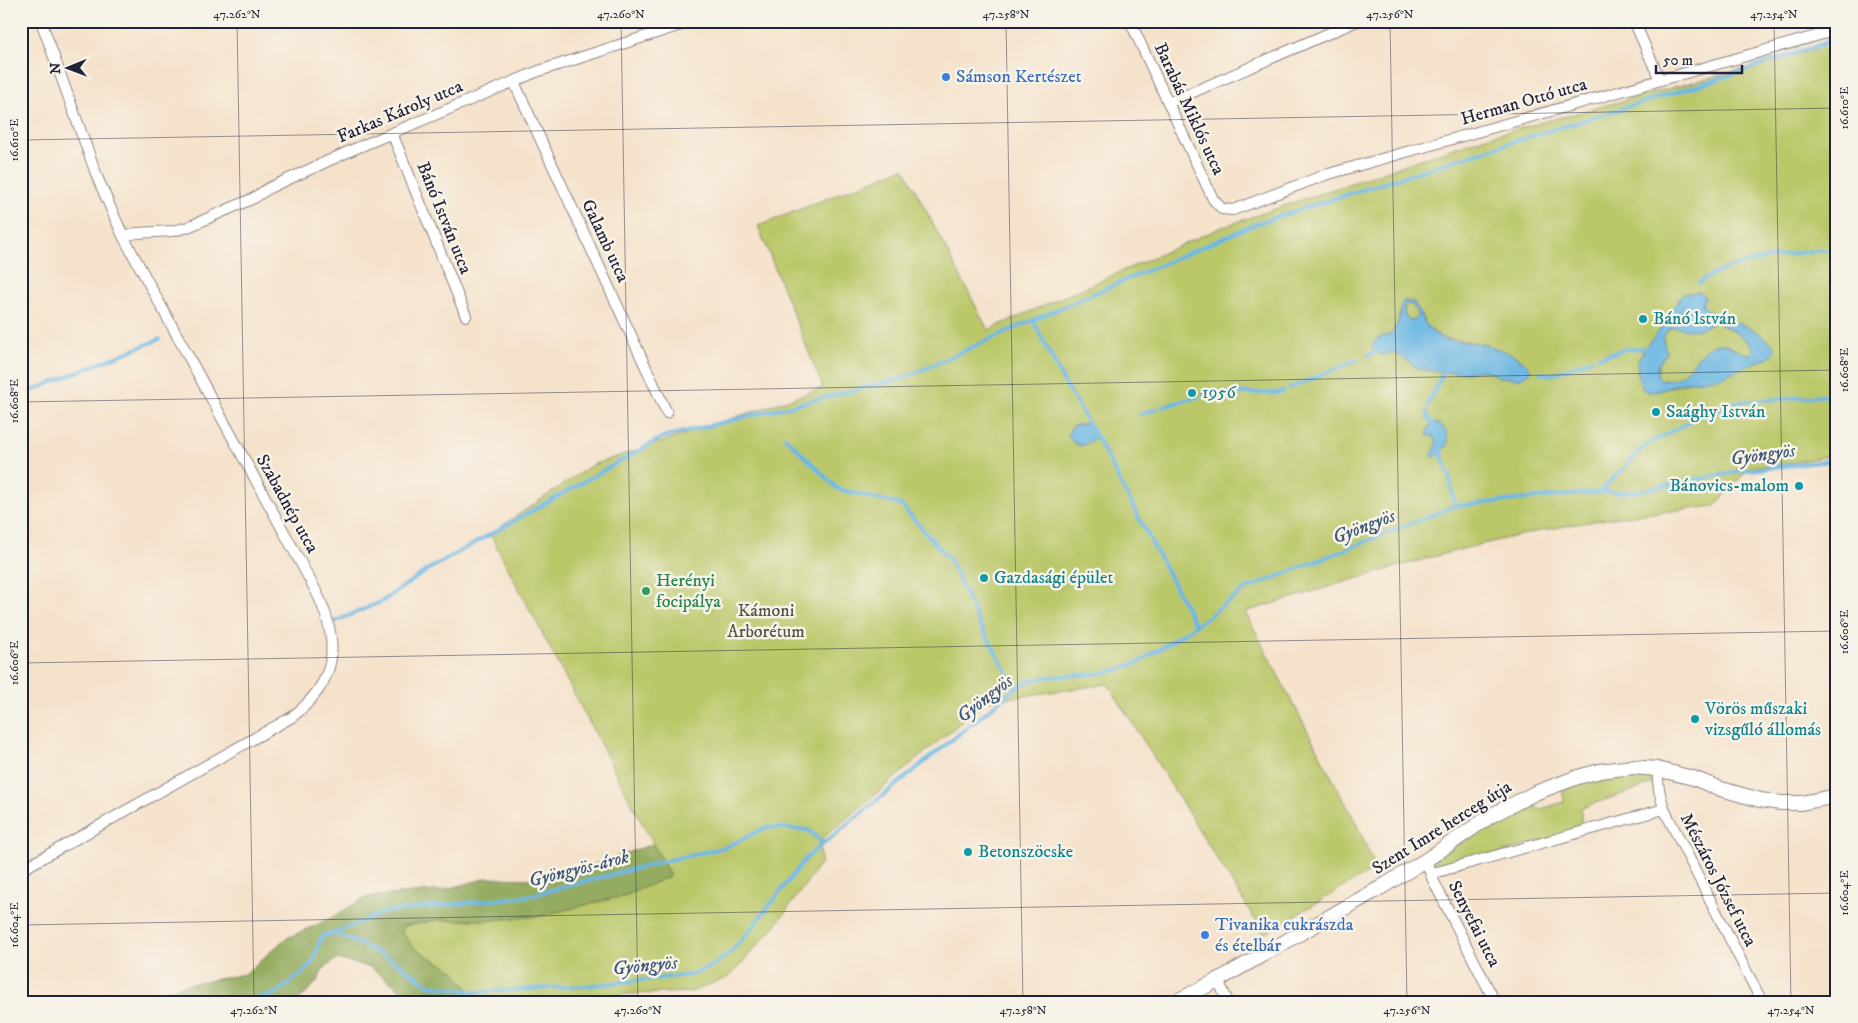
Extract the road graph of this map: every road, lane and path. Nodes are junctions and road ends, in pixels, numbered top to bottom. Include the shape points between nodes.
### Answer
1 (41, 21) edge
2 (693, 21) edge
3 (1130, 21) edge
4 (1357, 21) edge
5 (1634, 21) edge
6 (1837, 30) edge
7 (1660, 80) junction
8 (514, 82) junction
9 (1168, 103) junction
10 (392, 133) junction
11 (1222, 209) joint
12 (123, 236) junction
13 (466, 316) dead end
14 (667, 413) dead end
15 (1657, 769) junction
16 (1837, 796) edge
17 (1664, 809) junction
18 (1426, 860) junction
19 (21, 870) edge
20 (1432, 878) junction
21 (1218, 980) junction
22 (1175, 1002) edge
23 (1228, 1002) edge
24 (1495, 1002) edge
25 (1762, 1002) edge

1 - 12 street, Szabadnép utca via 98,179
2 - 8 street, Farkas Károly utca
3 - 9 street, Barabás Miklós utca
4 - 9 street
5 - 7 street
6 - 7 street, Herman Ottó utca
7 - 11 street, Herman Ottó utca via 1325,175 1233,210
8 - 10 street, Farkas Károly utca
8 - 14 street, Galamb utca
9 - 11 street, Barabás Miklós utca via 1213,199
10 - 12 street, Farkas Károly utca via 188,227
10 - 13 street, Bánó István utca
12 - 19 street, Szabadnép utca via 323,605 332,636 332,654 328,672 313,699 292,718
15 - 16 main road, Szent Imre herceg útja via 1760,800 1801,803
15 - 17 street, Mészáros József utca
15 - 18 main road, Szent Imre herceg útja via 1632,767 1600,771 1536,793 1492,815
17 - 20 street, Szent Imre herceg útja via 1437,872
17 - 25 street, Mészáros József utca
18 - 20 street, Senyefai utca
18 - 21 main road, Szent Imre herceg útja
20 - 24 street, Senyefai utca
21 - 22 main road, Szent Imre herceg útja
21 - 23 street

